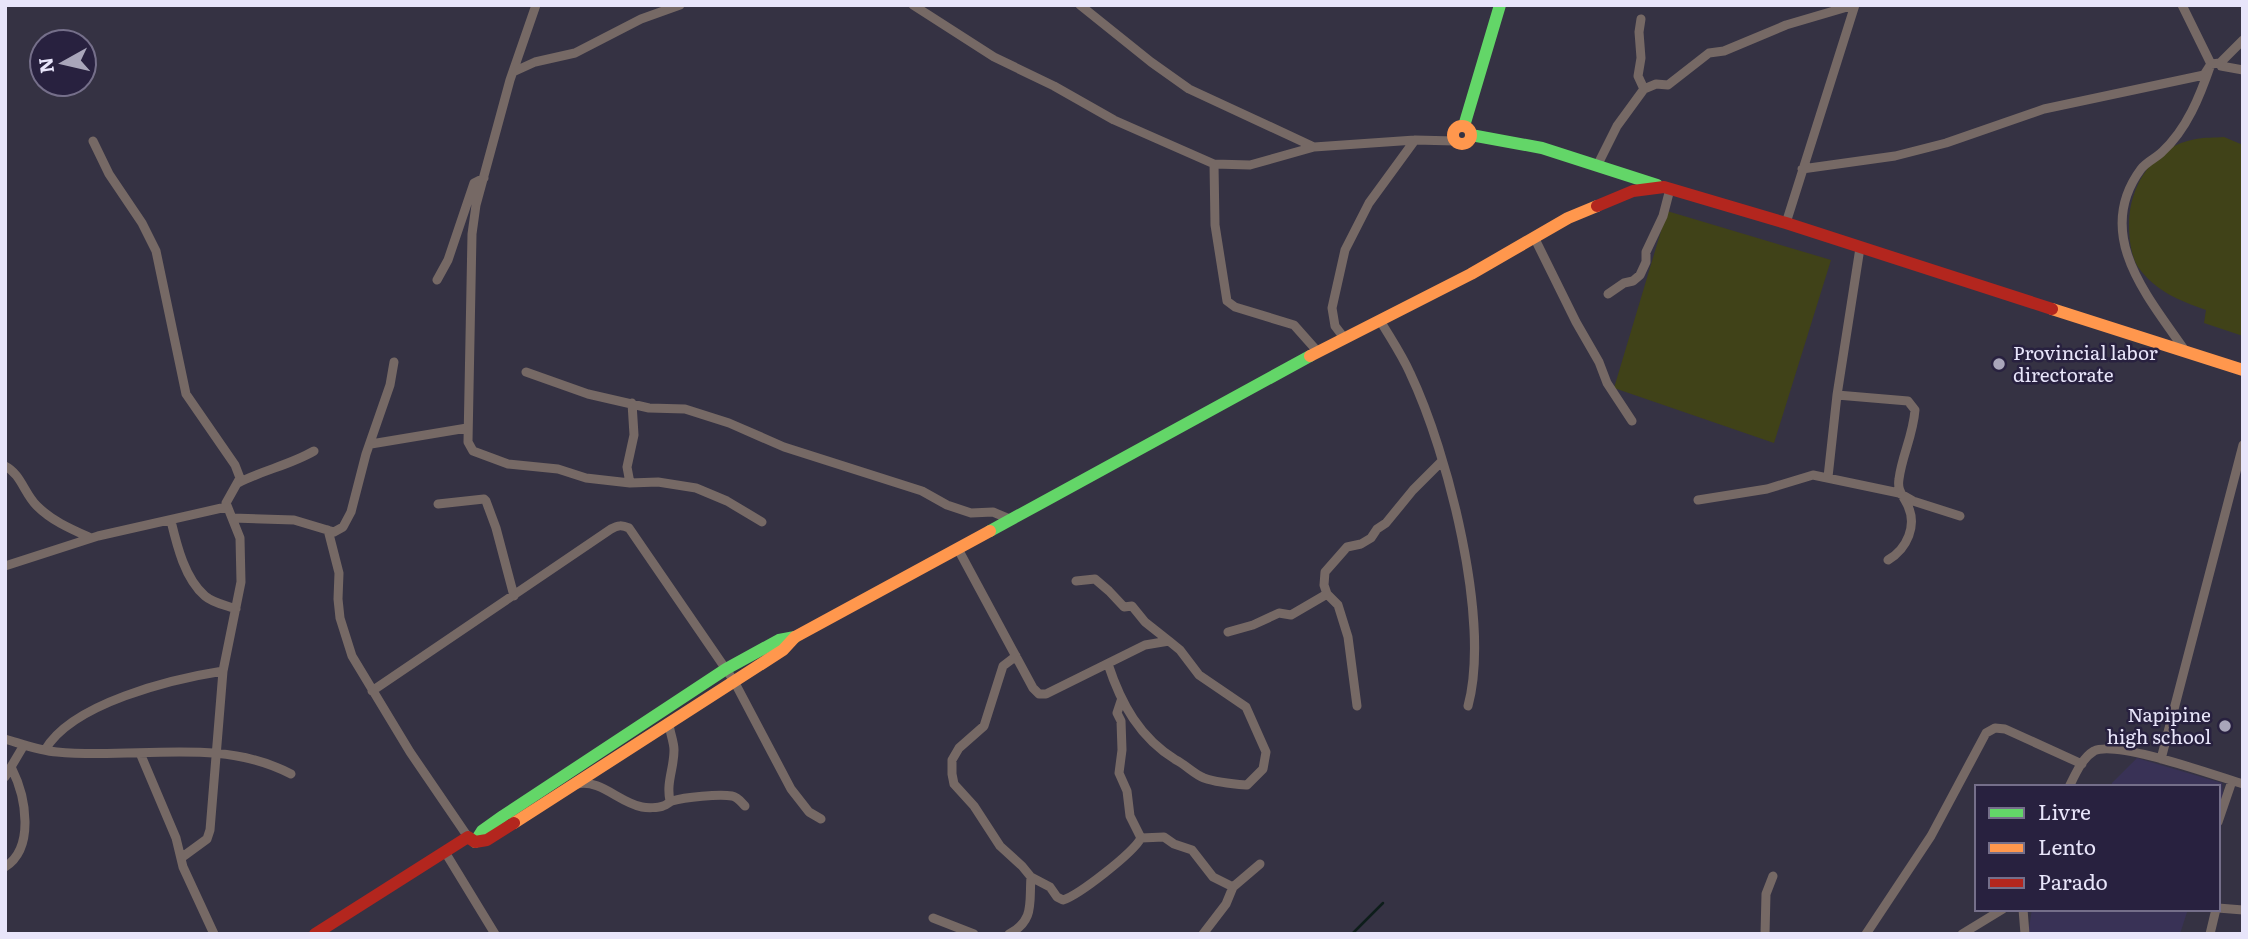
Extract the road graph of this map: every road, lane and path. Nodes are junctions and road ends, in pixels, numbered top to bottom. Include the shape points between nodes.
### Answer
1 (537, 5) edge
2 (680, 5) edge
3 (913, 5) edge
4 (1080, 5) edge
5 (1500, 5) edge
6 (1855, 5) edge
7 (2182, 5) edge
8 (1641, 19) dead end
9 (2243, 40) edge
10 (2215, 63) junction
11 (2243, 70) edge
12 (513, 72) junction
13 (1644, 89) junction
14 (1468, 131) junction
15 (1415, 140) junction
16 (93, 141) dead end
17 (1455, 141) joint
18 (1314, 148) junction
19 (1214, 164) junction
20 (1598, 164) junction
21 (1802, 169) junction
22 (484, 177) junction
23 (1667, 188) junction
24 (1786, 223) junction
25 (1535, 239) junction
26 (1860, 248) junction
27 (437, 280) dead end
28 (1608, 294) dead end
29 (1381, 322) junction
30 (1345, 339) junction
31 (1318, 352) junction
32 (2186, 352) junction
33 (394, 362) dead end
34 (2243, 370) edge
35 (526, 372) dead end
36 (1837, 395) junction
37 (632, 403) junction
38 (1632, 421) dead end
39 (467, 428) junction
40 (371, 444) junction
41 (2243, 444) edge
42 (314, 451) dead end
43 (1442, 461) junction
44 (5, 466) edge
45 (1828, 477) junction
46 (238, 483) junction
47 (630, 483) junction
48 (1899, 493) junction
49 (1698, 500) dead end
50 (438, 504) dead end
51 (226, 508) junction
52 (1960, 516) dead end
53 (232, 518) junction
54 (1012, 520) junction
55 (171, 521) junction
56 (762, 522) dead end
57 (328, 530) junction
58 (91, 538) junction
59 (958, 549) junction
60 (1888, 561) dead end
61 (5, 566) edge
62 (1076, 581) dead end
63 (1328, 594) junction
64 (514, 596) junction
65 (236, 609) junction
66 (1228, 632) dead end
67 (795, 637) junction
68 (1169, 641) junction
69 (1016, 656) junction
70 (1108, 664) junction
71 (726, 669) junction
72 (223, 671) junction
73 (734, 681) junction
74 (372, 691) junction
75 (1121, 701) junction
76 (682, 706) junction
77 (1357, 706) dead end
78 (1468, 706) dead end
79 (669, 722) junction
80 (5, 739) edge
81 (24, 745) junction
82 (45, 750) junction
83 (215, 752) junction
84 (140, 753) junction
85 (2161, 759) junction
86 (2082, 764) junction
87 (12, 769) junction
88 (291, 774) dead end
89 (5, 777) edge
90 (2232, 781) junction
91 (2243, 784) edge
92 (573, 785) junction
93 (2070, 785) edge
94 (670, 801) junction
95 (745, 806) dead end
96 (2220, 816) edge
97 (821, 820) dead end
98 (1141, 838) junction
99 (472, 840) junction
100 (445, 852) junction
101 (181, 858) junction
102 (1260, 864) dead end
103 (5, 867) edge
104 (1773, 876) dead end
105 (1031, 877) junction
106 (1233, 887) junction
107 (2220, 909) edge
108 (2243, 910) edge
109 (2000, 911) edge
110 (2023, 911) edge
111 (2216, 911) edge
112 (933, 918) dead end
113 (214, 934) edge
114 (315, 934) edge
115 (495, 934) edge
116 (974, 934) edge
117 (1009, 934) edge
118 (1203, 934) edge
119 (1765, 934) edge
120 (1866, 934) edge
121 (1962, 934) edge
122 (2025, 934) edge
123 (2210, 934) edge

1 - 12 street
2 - 12 street via 575,53
3 - 19 street via 994,57 1114,120
4 - 18 street via 1189,89
5 - 14 street
6 - 13 street via 1709,53 1668,85
6 - 21 street
7 - 10 street
8 - 13 street via 1638,76
9 - 10 street
10 - 11 street
10 - 21 street via 2204,75 2044,109 1946,143 1895,156
10 - 32 street via 2188,119 2163,151 2142,168 2122,220 2131,266
12 - 22 street
13 - 20 street via 1617,126
14 - 17 street via 1459,126 1454,130
14 - 20 street
15 - 17 street
15 - 18 street
15 - 30 street via 1369,203 1345,250 1332,309 1335,326
16 - 46 street via 150,237 186,394 238,470
18 - 19 street via 1250,165
19 - 31 street via 1215,225 1224,296 1235,307 1294,325
20 - 23 street
21 - 24 street
22 - 27 street via 474,183
22 - 39 street via 472,234
23 - 24 street
23 - 25 street via 1620,194
23 - 28 street via 1663,216 1640,275
24 - 26 street
25 - 29 street
25 - 38 street via 1607,383
26 - 32 street
26 - 36 street
29 - 30 street
29 - 43 street via 1410,372
30 - 31 street
31 - 54 street
32 - 34 street
33 - 40 street
35 - 37 street via 588,394
36 - 45 street
36 - 48 street via 1908,401 1915,410
37 - 47 street
37 - 54 street via 662,410 685,409 922,491 947,505 971,513 993,512
39 - 40 street
39 - 47 street via 473,451 502,463
40 - 57 street via 351,512 343,527
41 - 85 street
42 - 46 street
43 - 63 street via 1371,538 1347,547 1327,568
43 - 78 street via 1458,521 1474,626 1475,672
44 - 58 street via 14,470 36,505
45 - 48 street
45 - 49 street via 1813,475 1767,489
46 - 51 street
47 - 56 street via 696,488
48 - 52 street
48 - 60 street via 1911,517 1908,541
50 - 64 street via 486,501
51 - 53 street
51 - 55 street
53 - 57 street via 294,520
53 - 65 street via 242,552
54 - 59 street
55 - 58 street
55 - 65 street via 196,586 212,601
57 - 74 street via 339,573 338,599 346,640
58 - 61 street
59 - 67 street
59 - 69 street
62 - 68 street via 1095,579
63 - 66 street via 1291,615 1279,613
63 - 77 street via 1345,624
64 - 71 street via 617,526 625,526
64 - 74 street
65 - 72 street
67 - 71 street via 779,640
67 - 73 street via 783,650
68 - 70 street via 1145,645
68 - 75 street via 1199,675 1246,707 1266,752 1263,769 1247,785 1202,778 1159,749
69 - 70 street via 1039,694
69 - 105 street via 1003,666 984,726 952,760 952,774 954,784 1000,846
70 - 75 street
71 - 73 street
71 - 76 street
72 - 82 street via 167,681 129,694 60,730
72 - 83 street
73 - 76 street
73 - 97 street via 792,789
74 - 99 street
75 - 98 street via 1118,768 1130,816
76 - 79 street
76 - 99 street via 503,816
79 - 92 street
79 - 94 street via 674,751 668,780
80 - 81 street
81 - 82 street
81 - 87 street
82 - 84 street
83 - 84 street
83 - 88 street via 264,762
83 - 101 street via 209,835
84 - 101 street
85 - 86 street via 2114,748 2094,752
85 - 90 street
86 - 93 street
86 - 120 street via 2005,729 1986,733 1931,836
87 - 89 street
87 - 103 street via 24,827 19,855
90 - 91 street
90 - 96 street
92 - 94 street via 590,782 643,807 664,806
92 - 99 street via 487,840
94 - 95 street via 733,796
98 - 105 street via 1136,847 1063,900
98 - 106 street via 1164,837 1192,850 1213,877
99 - 100 street
100 - 114 street
100 - 115 street
101 - 113 street
102 - 106 street
104 - 119 street via 1766,894
105 - 117 street via 1029,915 1020,929
106 - 118 street
107 - 108 street
109 - 121 street
110 - 122 street
111 - 123 street
112 - 116 street

